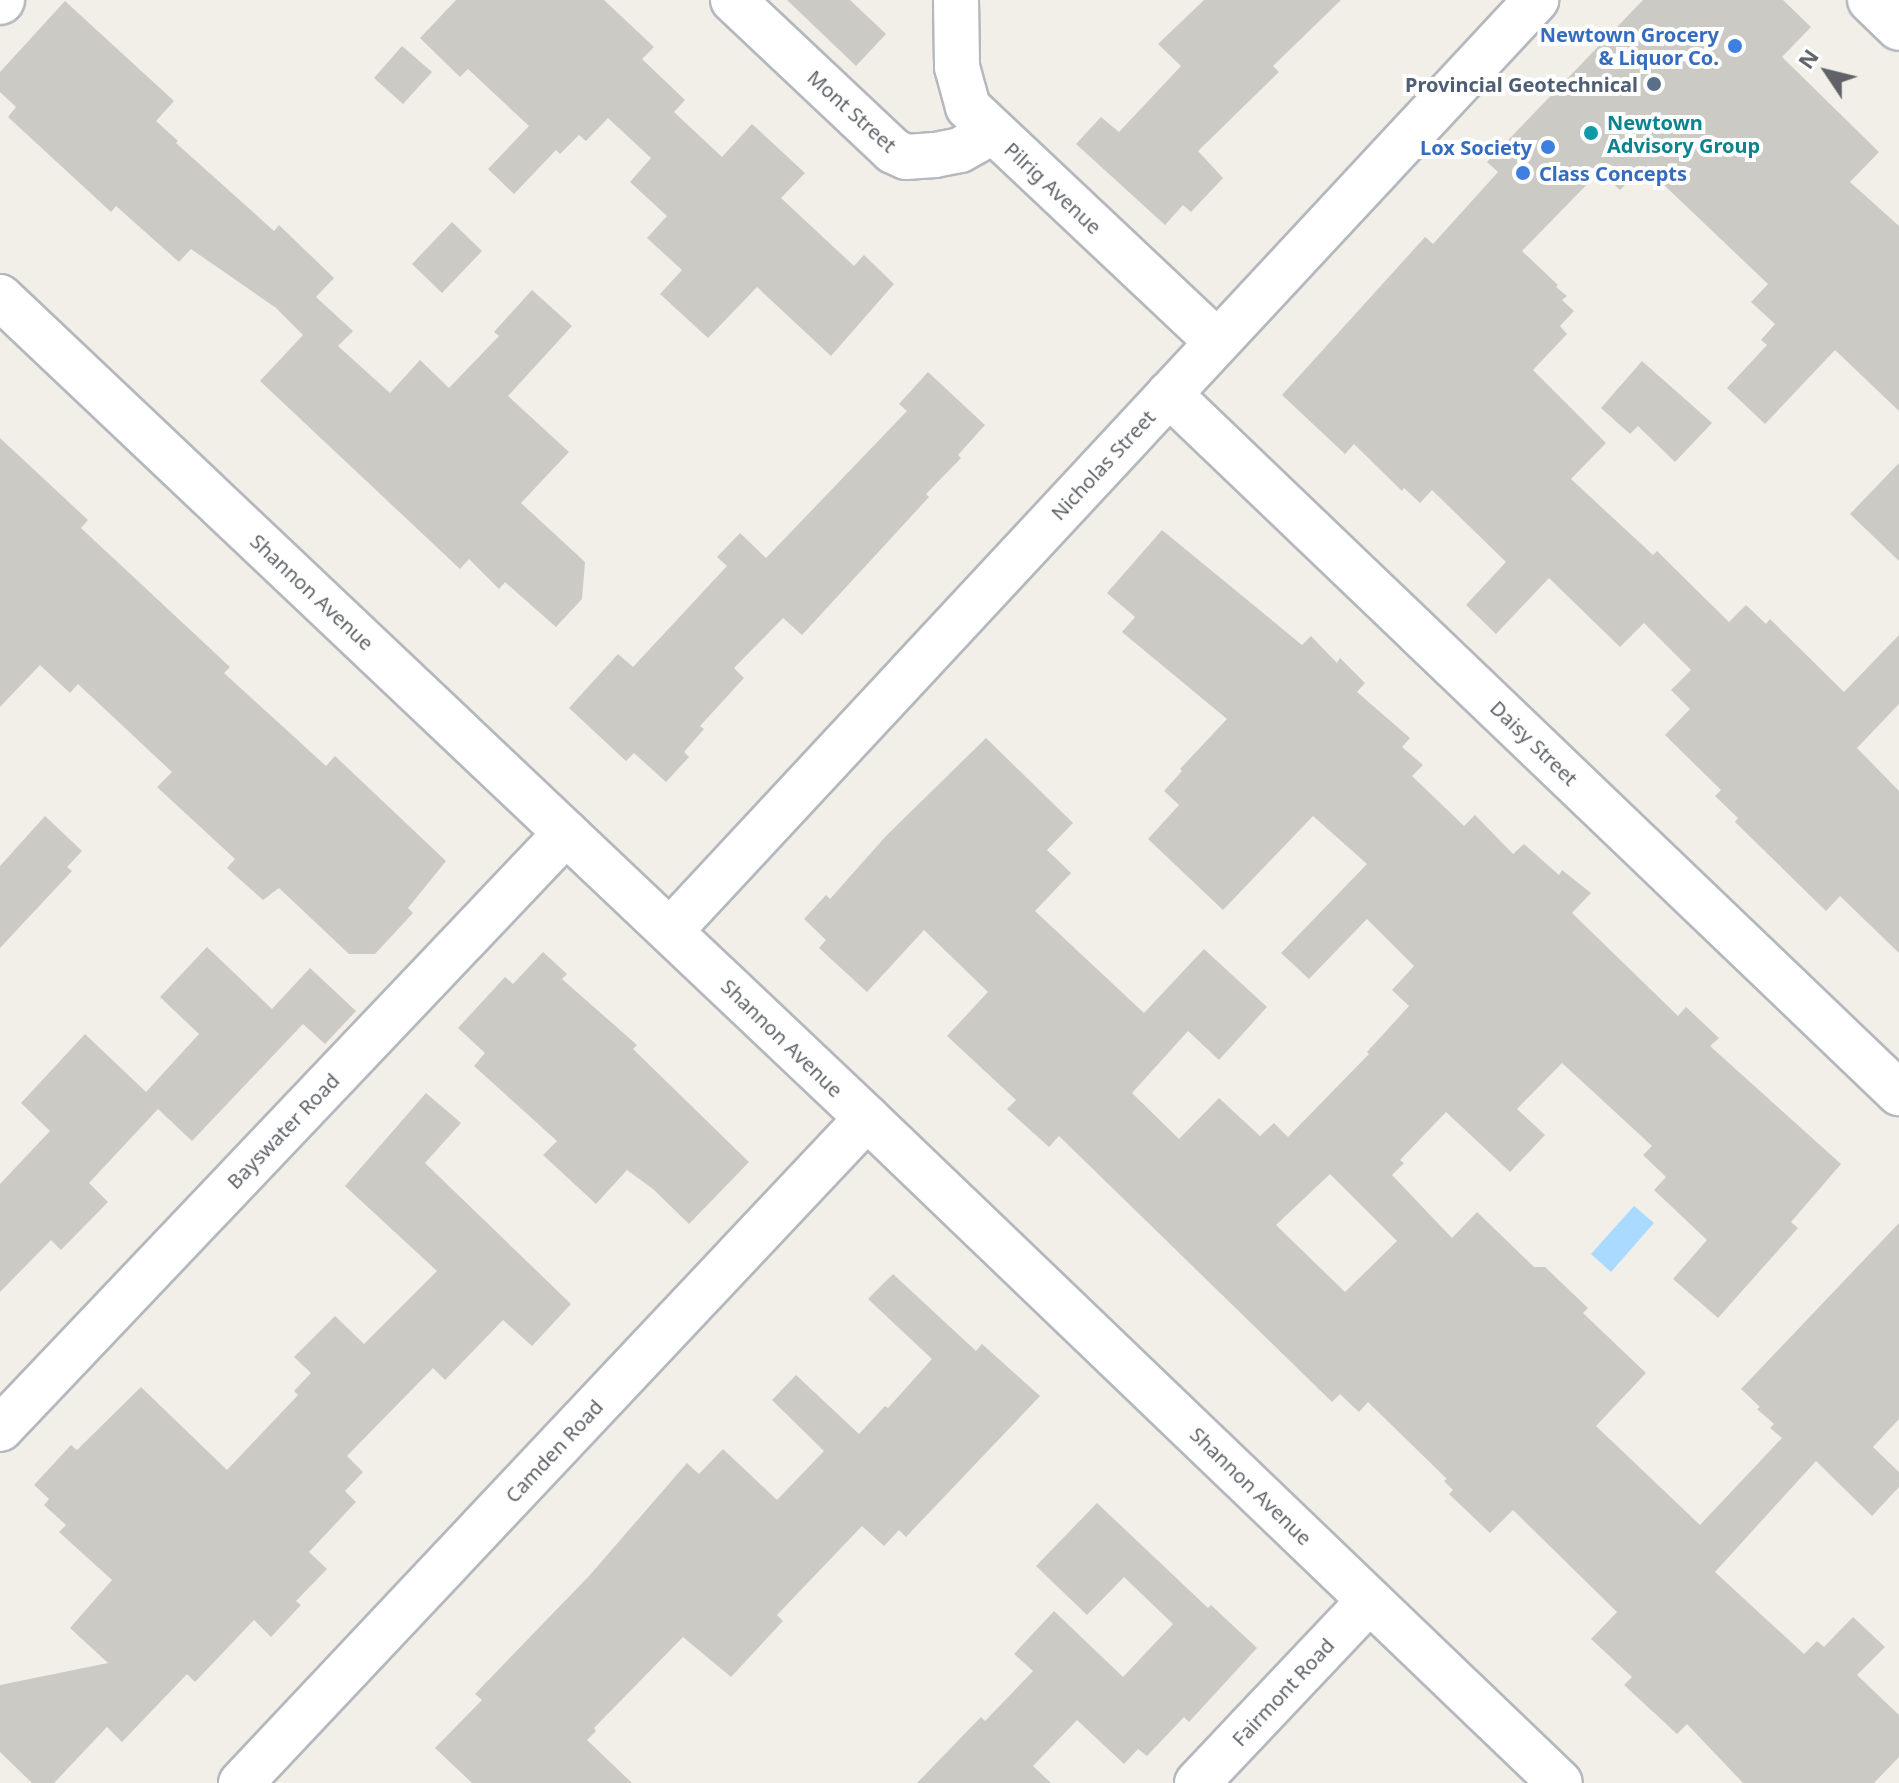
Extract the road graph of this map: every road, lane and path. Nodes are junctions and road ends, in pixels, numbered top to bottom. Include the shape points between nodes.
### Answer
1 (733, 0) edge
2 (956, 0) edge
3 (1536, 0) edge
4 (1870, 0) edge
5 (1899, 28) edge
6 (993, 132) junction
7 (6, 315) edge
8 (1217, 342) junction
9 (1169, 394) junction
10 (566, 833) junction
11 (670, 931) junction
12 (1899, 1093) edge
13 (867, 1118) junction
14 (0, 1429) edge
15 (1369, 1601) junction
16 (241, 1783) edge
17 (1197, 1783) edge
18 (1560, 1783) edge

1 - 6 street, Mont Street via 900,154 946,153
2 - 6 street, Pilrig Avenue via 961,90 968,107
3 - 8 street, Nicholas Street
4 - 5 street
6 - 8 street, Pilrig Avenue
7 - 10 street, Shannon Avenue
8 - 9 street, Nicholas Street
9 - 11 street, Nicholas Street
9 - 12 street, Daisy Street
10 - 11 street, Shannon Avenue
10 - 14 street, Bayswater Road
11 - 13 street, Shannon Avenue
13 - 15 street, Shannon Avenue
13 - 16 street, Camden Road
15 - 17 street, Fairmont Road
15 - 18 street, Shannon Avenue

